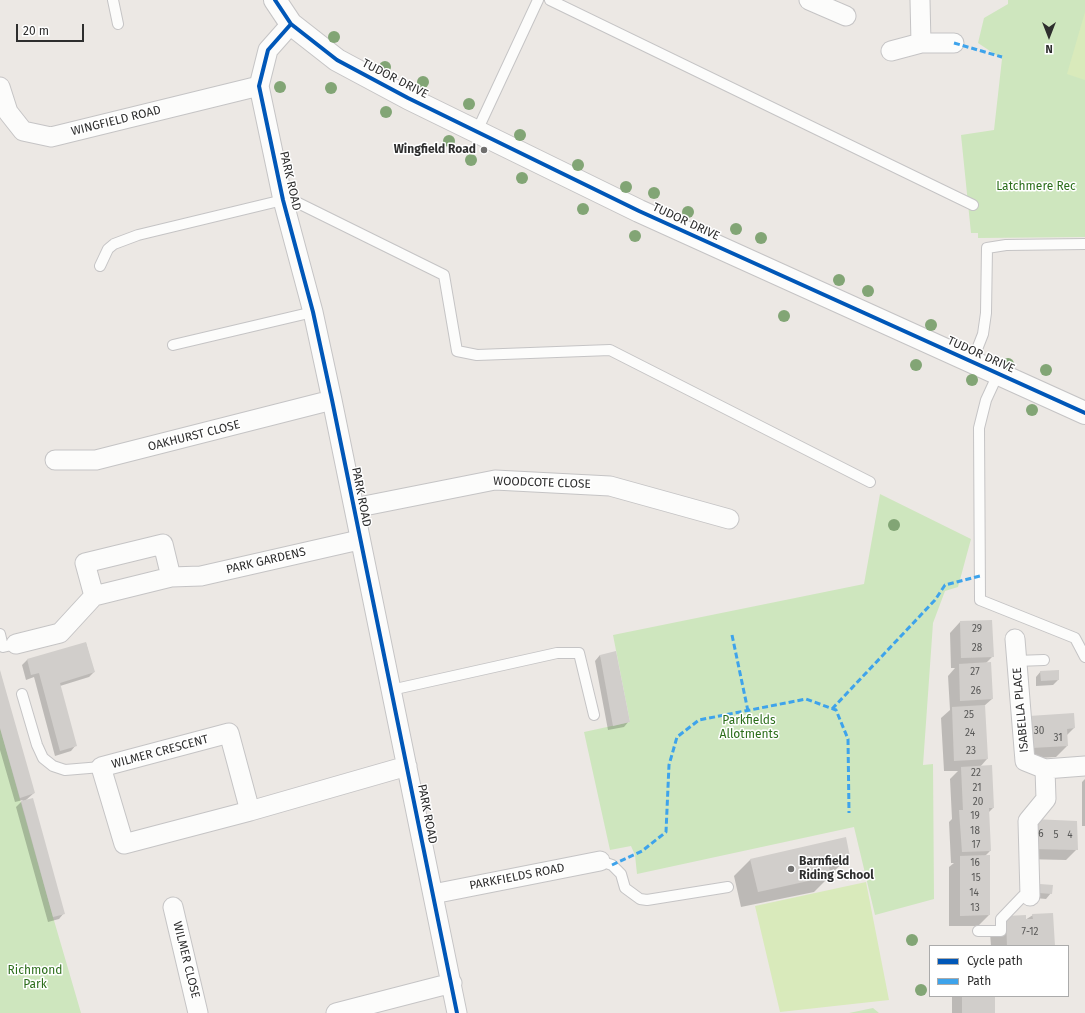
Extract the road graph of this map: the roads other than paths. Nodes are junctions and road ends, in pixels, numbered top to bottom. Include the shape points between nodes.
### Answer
1 (113, 0) edge
2 (275, 0) edge
3 (538, 0) edge
4 (550, 0) edge
5 (809, 0) edge
6 (920, 0) edge
7 (840, 9) edge
8 (118, 24) dead end
9 (291, 24) junction
10 (920, 43) junction
11 (954, 43) dead end
12 (891, 51) dead end
13 (259, 86) junction
14 (0, 87) edge
15 (477, 131) junction
16 (283, 197) junction
17 (973, 205) dead end
18 (1085, 244) edge
19 (100, 266) dead end
20 (313, 312) junction
21 (173, 345) dead end
22 (972, 362) junction
23 (998, 374) junction
24 (332, 400) junction
25 (1085, 413) edge
26 (55, 460) dead end
27 (870, 482) dead end
28 (354, 508) junction
29 (729, 519) dead end
30 (359, 540) junction
31 (171, 577) junction
32 (94, 596) junction
33 (0, 634) edge
34 (1015, 639) dead end
35 (16, 644) joint
36 (1085, 657) edge
37 (1044, 660) dead end
38 (1016, 661) junction
39 (391, 690) junction
40 (22, 694) dead end
41 (594, 715) dead end
42 (407, 766) junction
43 (1085, 766) edge
44 (101, 767) junction
45 (1045, 769) junction
46 (250, 811) junction
47 (600, 861) joint
48 (728, 887) dead end
49 (433, 894) junction
50 (1030, 896) joint
51 (173, 907) dead end
52 (978, 932) dead end
53 (452, 983) junction
54 (198, 1013) edge
55 (336, 1013) edge
56 (457, 1013) edge

1 - 8 lane
2 - 9 street
3 - 15 lane
4 - 17 lane
5 - 7 street
6 - 10 street
9 - 13 street, PARK ROAD via 268,50
9 - 15 street, TUDOR DRIVE via 337,60
10 - 11 street
10 - 12 street
13 - 14 street, WINGFIELD ROAD via 51,137 23,132 8,112
13 - 16 street, PARK ROAD
15 - 22 street, TUDOR DRIVE via 639,211
16 - 19 lane via 138,235 114,244 108,249
16 - 20 street, PARK ROAD
16 - 27 lane via 444,275 457,351 477,355 610,350
18 - 22 lane via 1006,245 987,248 986,313 983,334
20 - 21 lane
20 - 24 street, PARK ROAD
22 - 23 street, TUDOR DRIVE
23 - 25 street, TUDOR DRIVE
23 - 36 lane via 986,400 979,428 980,600 1075,638
24 - 26 street, OAKHURST CLOSE via 96,460
24 - 28 street, PARK ROAD
28 - 29 street, WOODCOTE CLOSE via 495,480 610,486
28 - 30 street, PARK ROAD
30 - 31 street, PARK GARDENS via 201,576
30 - 39 street, PARK ROAD
31 - 32 street, PARK GARDENS
31 - 32 street via 163,544 85,563
32 - 35 street via 60,633
33 - 35 lane via 3,647
34 - 38 street, ISABELLA PLACE
37 - 38 lane
38 - 45 street, ISABELLA PLACE via 1026,761
39 - 41 lane via 557,653 578,653
39 - 42 street, PARK ROAD
40 - 44 lane via 37,745 44,758 53,766 65,770
42 - 46 street, WILMER CRESCENT
42 - 49 street, PARK ROAD
43 - 45 street, ISABELLA PLACE
44 - 46 street, WILMER CRESCENT via 124,844
44 - 46 street, WILMER CRESCENT via 229,733
45 - 50 street via 1046,799 1028,821
47 - 48 lane via 612,865 621,874 625,888 640,899
47 - 49 street, PARKFIELDS ROAD
49 - 53 street, PARK ROAD
50 - 52 lane via 1023,896 1002,919 1000,931
51 - 54 street, WILMER CLOSE
53 - 55 street
53 - 56 street, PARK ROAD

